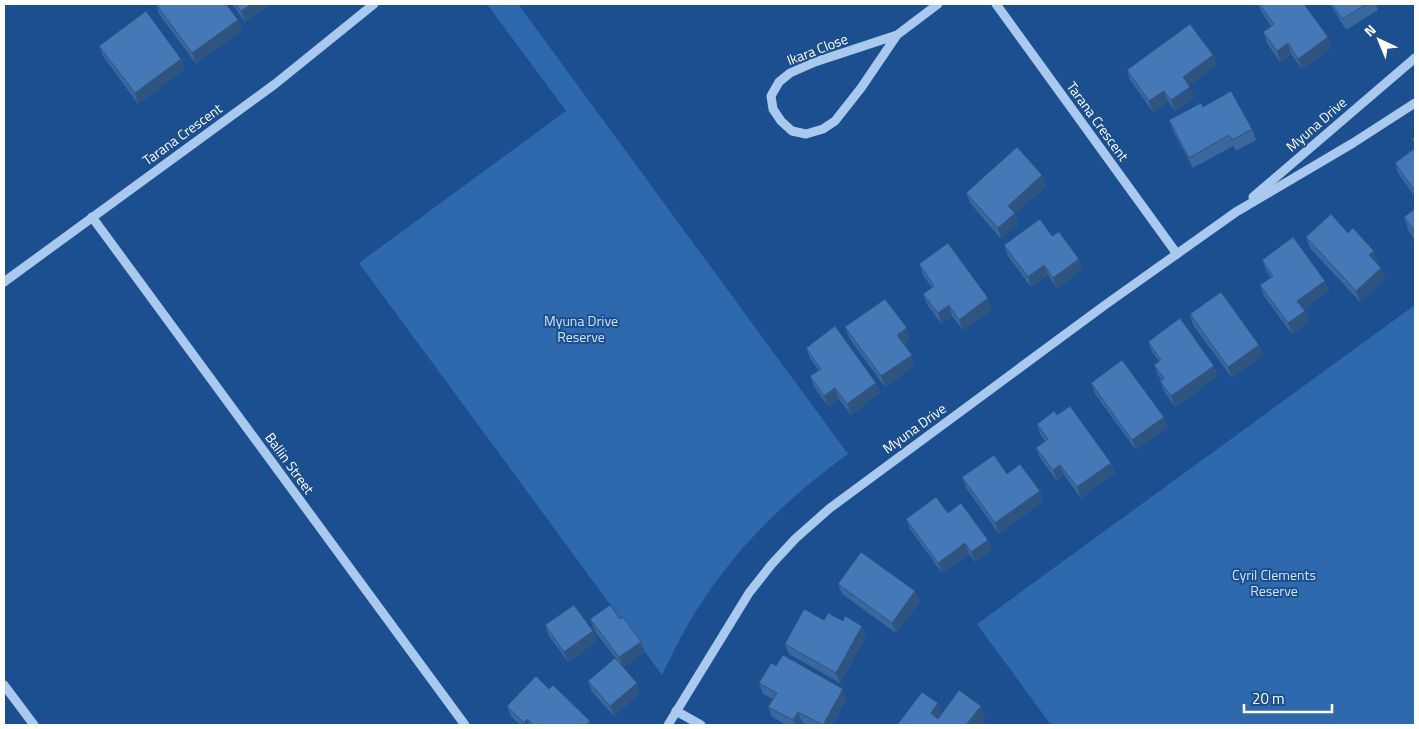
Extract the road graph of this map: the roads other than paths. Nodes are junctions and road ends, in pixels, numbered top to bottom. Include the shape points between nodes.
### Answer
1 (374, 4) edge
2 (938, 4) edge
3 (996, 4) edge
4 (897, 35) junction
5 (1415, 58) edge
6 (1415, 102) edge
7 (1236, 212) junction
8 (92, 217) junction
9 (1178, 254) junction
10 (4, 282) edge
11 (4, 684) edge
12 (676, 711) junction
13 (34, 725) edge
14 (465, 725) edge
15 (668, 725) edge
16 (701, 725) edge

1 - 8 street, Tarana Crescent via 275,84
2 - 4 street, Ikara Close
3 - 9 street, Tarana Crescent
4 - 4 street, Ikara Close via 790,73 778,82 772,96 773,109 792,131 806,134 823,130 835,121
5 - 7 street, Myuna Drive
6 - 7 street, Myuna Drive via 1354,143
7 - 9 street, Myuna Drive
8 - 10 street, Tarana Crescent
8 - 14 street, Ballin Street
9 - 12 street, Myuna Drive via 911,447 830,508 795,539 749,593
11 - 13 street
12 - 15 street, Myuna Drive
12 - 16 street

